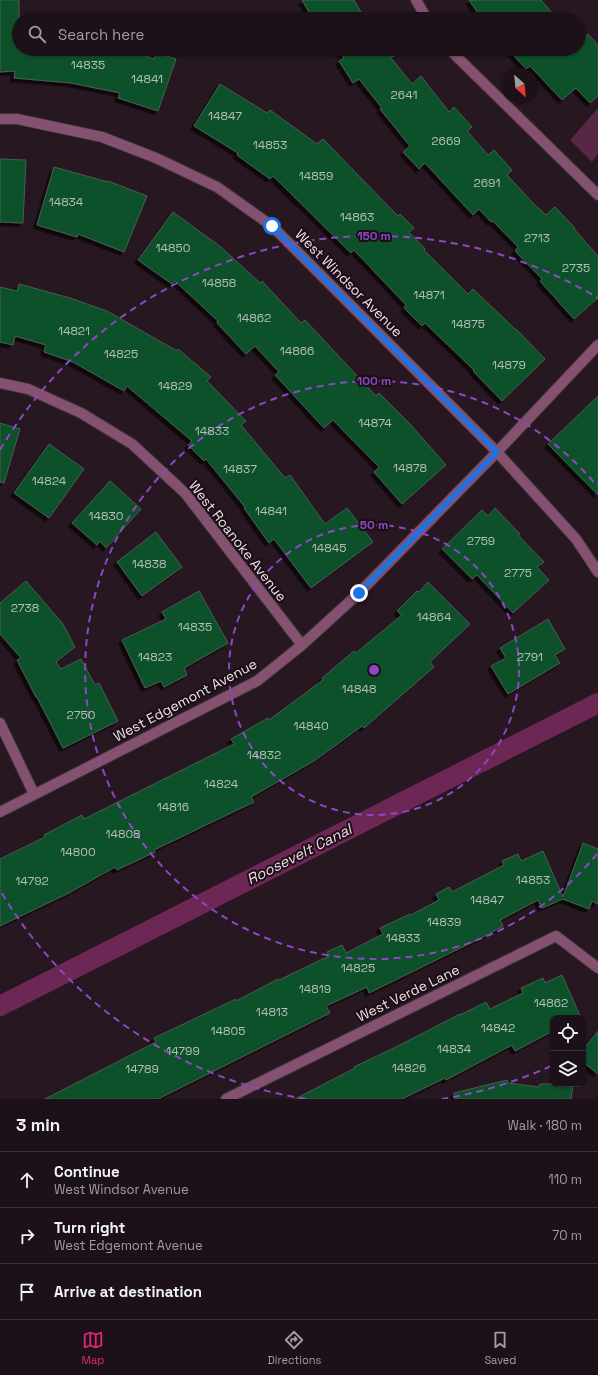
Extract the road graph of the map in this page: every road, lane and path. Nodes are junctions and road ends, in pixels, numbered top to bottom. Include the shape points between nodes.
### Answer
1 (416, 0) edge
2 (423, 12) edge
3 (456, 56) edge
4 (0, 119) edge
5 (598, 195) edge
6 (598, 345) edge
7 (0, 383) edge
8 (497, 452) junction
9 (598, 572) edge
10 (302, 645) junction
11 (0, 723) edge
12 (34, 794) junction
13 (0, 812) edge
14 (598, 968) edge
15 (226, 1099) edge

1 - 2 street
3 - 5 street
4 - 8 street, West Windsor Avenue via 17,119 102,137 156,158 216,187 272,226
6 - 8 street, West Edgemont Avenue
7 - 10 street, West Roanoke Avenue via 28,389 81,413 132,444 184,493
8 - 9 street, West Windsor Avenue via 576,539
8 - 10 street, West Edgemont Avenue via 359,593
10 - 12 street, West Edgemont Avenue via 257,681
11 - 12 street
12 - 13 street, West Edgemont Avenue
14 - 15 street, West Verde Lane via 556,936

